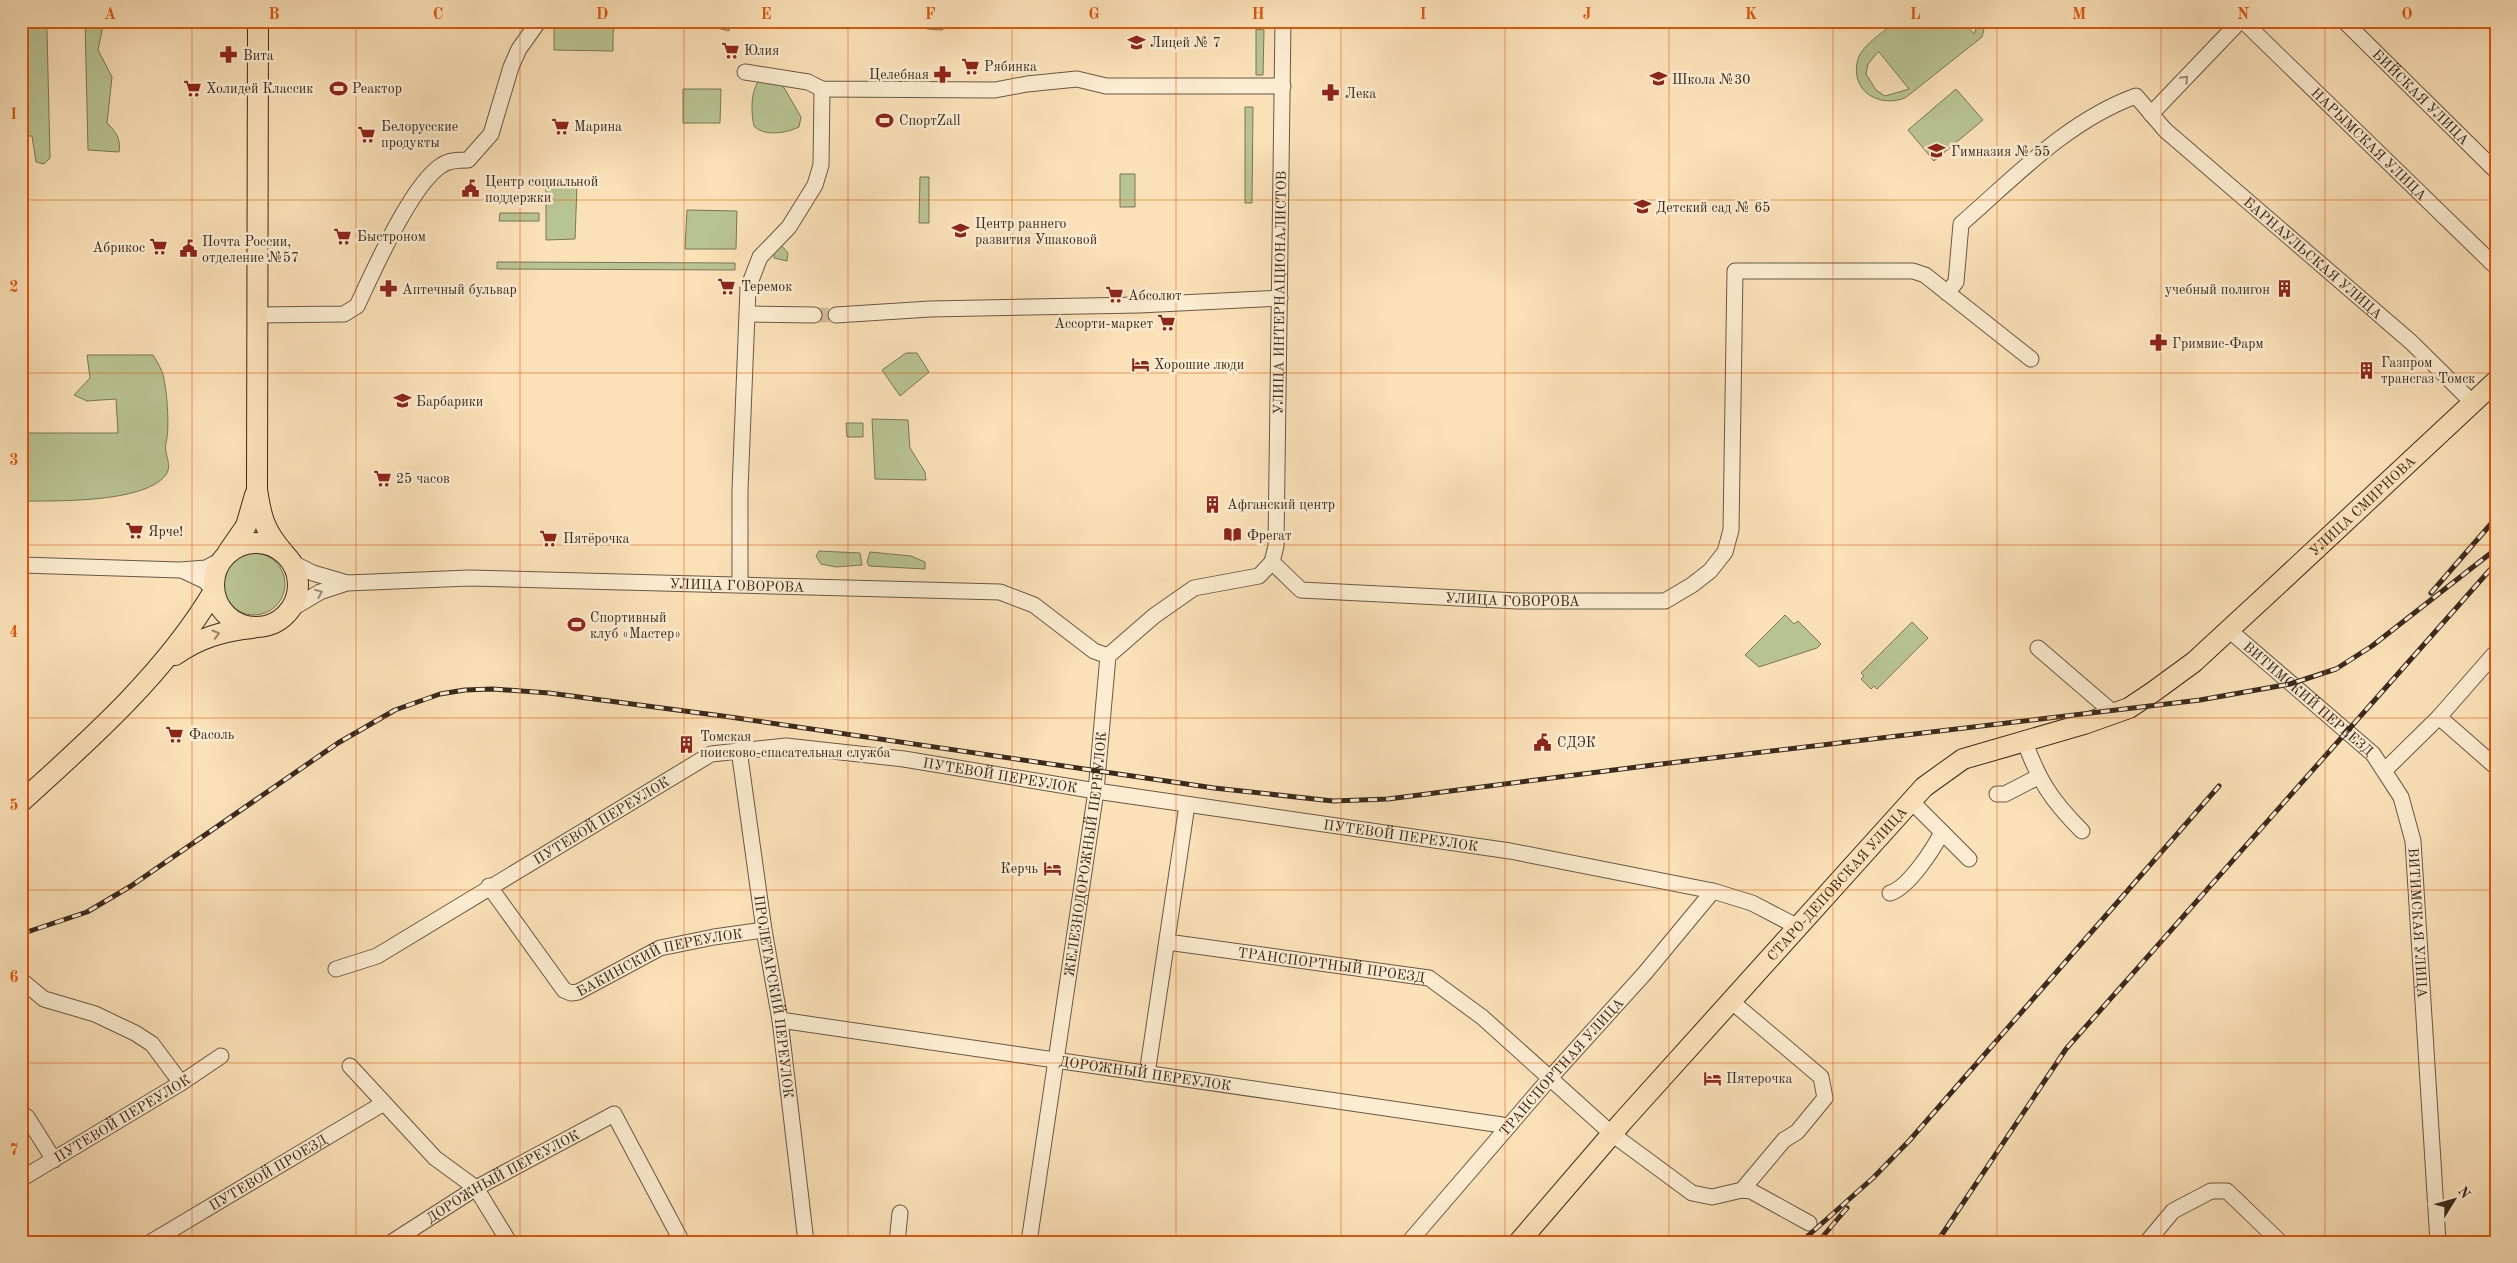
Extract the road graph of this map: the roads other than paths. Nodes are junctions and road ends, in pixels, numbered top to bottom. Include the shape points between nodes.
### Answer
1 (258, 21) edge
2 (539, 21) edge
3 (1283, 21) edge
4 (2241, 21) edge
5 (2344, 21) edge
6 (745, 72) dead end
7 (1283, 86) junction
8 (822, 89) junction
9 (2151, 114) junction
10 (2496, 171) edge
11 (2496, 267) edge
12 (1947, 293) junction
13 (1280, 298) junction
14 (748, 314) junction
15 (257, 315) junction
16 (814, 315) tunnel mouth
17 (836, 315) tunnel mouth
18 (2031, 359) dead end
19 (2496, 381) edge
20 (2474, 404) junction
21 (257, 489) junction
22 (224, 557) junction
23 (289, 558) junction
24 (1272, 562) junction
25 (21, 565) edge
26 (180, 570) junction
27 (347, 583) junction
28 (740, 584) junction
29 (214, 591) junction
30 (293, 608) junction
31 (254, 628) junction
32 (2229, 630) junction
33 (2038, 648) dead end
34 (2496, 652) edge
35 (1108, 656) junction
36 (160, 667) junction
37 (2117, 712) junction
38 (2439, 717) junction
39 (2024, 740) junction
40 (739, 750) junction
41 (2496, 767) edge
42 (2386, 770) junction
43 (2038, 777) junction
44 (1096, 791) junction
45 (1997, 794) dead end
46 (1911, 801) junction
47 (21, 802) edge
48 (1187, 805) junction
49 (2082, 831) dead end
50 (1942, 832) junction
51 (1969, 859) dead end
52 (489, 886) junction
53 (1713, 891) junction
54 (1890, 893) dead end
55 (1798, 927) junction
56 (764, 930) junction
57 (1168, 942) junction
58 (336, 969) dead end
59 (21, 980) edge
60 (1731, 1001) junction
61 (780, 1020) junction
62 (221, 1056) dead end
63 (1056, 1062) junction
64 (350, 1066) dead end
65 (1147, 1074) junction
66 (1550, 1078) junction
67 (181, 1083) junction
68 (384, 1102) junction
69 (21, 1113) edge
70 (1509, 1126) junction
71 (1612, 1134) junction
72 (54, 1160) junction
73 (21, 1179) edge
74 (476, 1188) junction
75 (1742, 1190) junction
76 (900, 1213) dead end
77 (1809, 1223) dead end
78 (151, 1242) edge
79 (392, 1242) edge
80 (509, 1242) edge
81 (682, 1242) edge
82 (806, 1242) edge
83 (897, 1242) edge
84 (1029, 1242) edge
85 (1409, 1242) edge
86 (1519, 1242) edge
87 (2146, 1242) edge
88 (2280, 1242) edge
89 (2438, 1242) edge

1 - 15 main road
2 - 15 street via 511,67 492,134 468,160 442,164 431,173 399,220 357,306 344,314
3 - 7 street, УЛИЦА ИНТЕРНАЦИОНАЛИСТОВ
9 -> 4 street
4 - 11 street, НАРЫМСКАЯ УЛИЦА
5 - 10 street, БИЙСКАЯ УЛИЦА
6 - 8 street via 808,82
7 - 8 street via 1106,86 1077,80 996,90
7 - 13 street, УЛИЦА ИНТЕРНАЦИОНАЛИСТОВ
8 - 14 street via 821,164 815,184 788,227 760,257 748,288
9 - 12 street, БАРНАУЛЬСКАЯ УЛИЦА via 2136,96 2113,104 2076,125 1960,224 1956,282
9 - 20 street, БАРНАУЛЬСКАЯ УЛИЦА via 2216,175 2411,342
12 - 18 street
12 - 24 street, УЛИЦА ГОВОРОВА via 1925,275 1913,271 1735,271 1731,530 1725,552 1710,570 1665,601 1518,600 1301,590
13 - 17 street
13 - 24 street, УЛИЦА ИНТЕРНАЦИОНАЛИСТОВ via 1276,546
14 - 16 street
14 - 28 street via 740,490
15 - 21 main road
19 - 20 main road, УЛИЦА СМИРНОВА
20 - 32 main road, УЛИЦА СМИРНОВА
21 - 22 main road via 248,520
21 - 23 main road via 264,525
22 - 23 main road via 238,546 257,542
22 - 26 street via 206,568
22 - 29 main road via 216,569
23 - 27 street, УЛИЦА ГОВОРОВА via 313,573
23 - 30 main road via 298,586
24 - 35 street via 1258,576 1194,588 1154,616
25 - 26 street
26 - 29 street via 205,581
27 - 28 street, УЛИЦА ГОВОРОВА via 470,578
30 -> 27 street, УЛИЦА ГОВОРОВА via 320,592
28 - 35 street, УЛИЦА ГОВОРОВА via 1000,592 1034,604 1094,651
29 - 31 main road via 220,608 228,617
29 - 36 main road
30 - 31 main road via 278,622
36 -> 31 main road via 201,639 216,633
32 - 37 main road, СТАРО-ДЕПОВСКАЯ УЛИЦА via 2194,662 2130,708
32 - 42 street, ВИТИМСКИЙ ПЕРЕЕЗД via 2374,754
33 - 37 street via 2110,710
34 - 38 street
35 - 44 street, ЖЕЛЕЗНОДОРОЖНЫЙ ПЕРЕУЛОК
36 - 47 main road via 91,738
37 - 39 main road, СТАРО-ДЕПОВСКАЯ УЛИЦА
38 - 41 street
38 - 42 street
39 - 43 street
39 - 46 main road, СТАРО-ДЕПОВСКАЯ УЛИЦА via 1963,759 1924,787
40 - 44 street, ПУТЕВОЙ ПЕРЕУЛОК via 786,746 894,758
40 - 52 street, ПУТЕВОЙ ПЕРЕУЛОК via 711,754
40 - 56 street, ПРОЛЕТАРСКИЙ ПЕРЕУЛОК
42 - 89 street, ВИТИМСКАЯ УЛИЦА via 2401,797 2413,841
43 - 45 street via 2005,794
43 - 49 street via 2050,797
44 - 48 street, ПУТЕВОЙ ПЕРЕУЛОК
44 - 63 street, ЖЕЛЕЗНОДОРОЖНЫЙ ПЕРЕУЛОК
46 - 50 street
46 - 55 main road, СТАРО-ДЕПОВСКАЯ УЛИЦА
48 - 53 street, ПУТЕВОЙ ПЕРЕУЛОК via 1510,851
48 - 57 street
50 - 51 street
50 - 54 street via 1918,870
52 - 56 street, БАКИНСКИЙ ПЕРЕУЛОК via 564,990 571,993 660,948
52 - 58 street, ПУТЕВОЙ ПЕРЕУЛОК via 377,956
53 - 55 street, ПУТЕВОЙ ПЕРЕУЛОК via 1752,903
53 - 66 street, ТРАНСПОРТНАЯ УЛИЦА via 1645,973
55 - 60 main road, СТАРО-ДЕПОВСКАЯ УЛИЦА
56 - 61 street, ПРОЛЕТАРСКИЙ ПЕРЕУЛОК
57 - 65 street
57 - 66 street, ТРАНСПОРТНЫЙ ПРОЕЗД via 1429,978 1482,1017
59 - 67 street via 44,999 95,1014 141,1036 152,1044
60 - 71 main road, СТАРО-ДЕПОВСКАЯ УЛИЦА
60 - 75 street via 1821,1077 1825,1098 1798,1132 1784,1140
61 - 63 street, ДОРОЖНЫЙ ПЕРЕУЛОК
61 - 82 street, ПРОЛЕТАРСКИЙ ПЕРЕУЛОК
62 - 67 street, ПУТЕВОЙ ПЕРЕУЛОК
63 - 65 street, ДОРОЖНЫЙ ПЕРЕУЛОК
63 - 84 street, ЖЕЛЕЗНОДОРОЖНЫЙ ПЕРЕУЛОК
64 - 68 street
65 - 70 street, ДОРОЖНЫЙ ПЕРЕУЛОК
66 - 70 street, ТРАНСПОРТНАЯ УЛИЦА
66 - 71 street, ТРАНСПОРТНЫЙ ПРОЕЗД
67 - 72 street, ПУТЕВОЙ ПЕРЕУЛОК
68 - 74 street via 434,1158
68 - 78 street, ПУТЕВОЙ ПРОЕЗД
69 - 72 street via 27,1117
70 - 85 street, ТРАНСПОРТНАЯ УЛИЦА
71 - 75 street, ТРАНСПОРТНЫЙ ПРОЕЗД via 1692,1193 1712,1197
71 - 86 main road, СТАРО-ДЕПОВСКАЯ УЛИЦА
72 - 73 street, ПУТЕВОЙ ПЕРЕУЛОК
74 - 79 street, ДОРОЖНЫЙ ПЕРЕУЛОК
74 - 80 street
74 - 81 street, ДОРОЖНЫЙ ПЕРЕУЛОК via 614,1114
75 - 77 street via 1751,1191
76 - 83 street
87 - 88 street via 2173,1211 2210,1190 2227,1191

